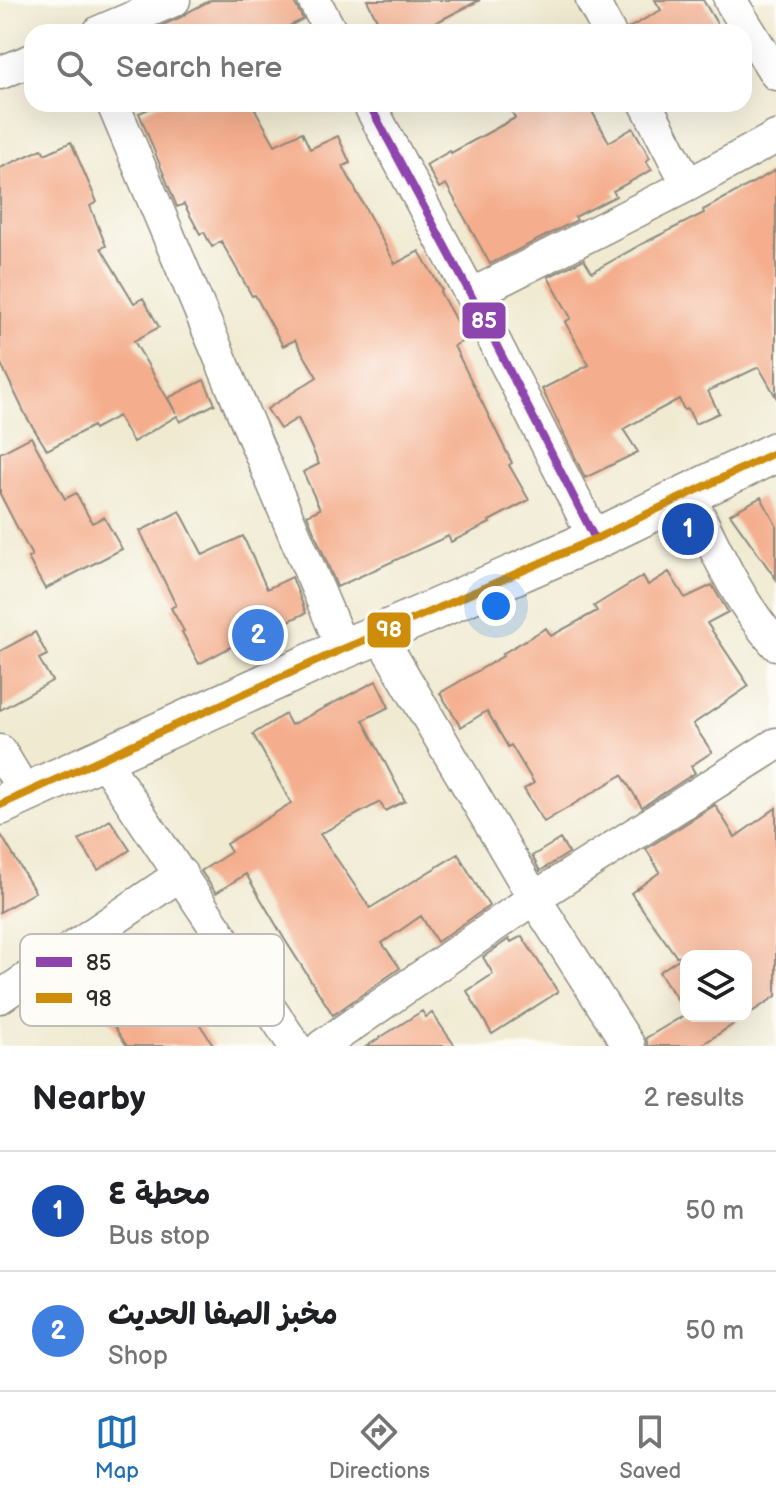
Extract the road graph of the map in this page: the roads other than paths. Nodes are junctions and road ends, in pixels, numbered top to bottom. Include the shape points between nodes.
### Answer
1 (174, 0) edge
2 (314, 0) edge
3 (592, 0) edge
4 (730, 0) edge
5 (118, 24) edge
6 (327, 24) edge
7 (605, 24) edge
8 (745, 24) edge
9 (752, 35) edge
10 (24, 63) edge
11 (0, 73) edge
12 (776, 74) edge
13 (116, 112) edge
14 (373, 112) edge
15 (650, 112) edge
16 (776, 137) edge
17 (688, 185) junction
18 (471, 295) junction
19 (776, 452) edge
20 (689, 495) junction
21 (595, 539) junction
22 (379, 634) junction
23 (776, 644) edge
24 (343, 649) junction
25 (776, 744) edge
26 (0, 751) edge
27 (102, 758) junction
28 (13, 798) edge
29 (181, 874) junction
30 (534, 898) junction
31 (93, 934) edge
32 (221, 934) edge
33 (20, 983) edge
34 (0, 997) edge
35 (282, 1026) edge
36 (295, 1046) edge
37 (322, 1046) edge
38 (629, 1046) edge

1 - 5 street
2 - 6 street
3 - 7 street
4 - 8 street
9 - 12 street
10 - 11 street
13 - 24 street
14 - 18 street
15 - 17 street
16 - 17 street
17 - 18 street
18 - 21 street
19 - 20 street
20 - 21 street
20 - 23 street via 736,587
21 - 22 street
22 - 24 street
22 - 30 street
24 - 27 street
25 - 30 street
26 - 28 street
27 - 28 street
27 - 29 street
29 - 31 street
29 - 32 street
30 - 37 street
30 - 38 street
33 - 34 street
35 - 36 street

